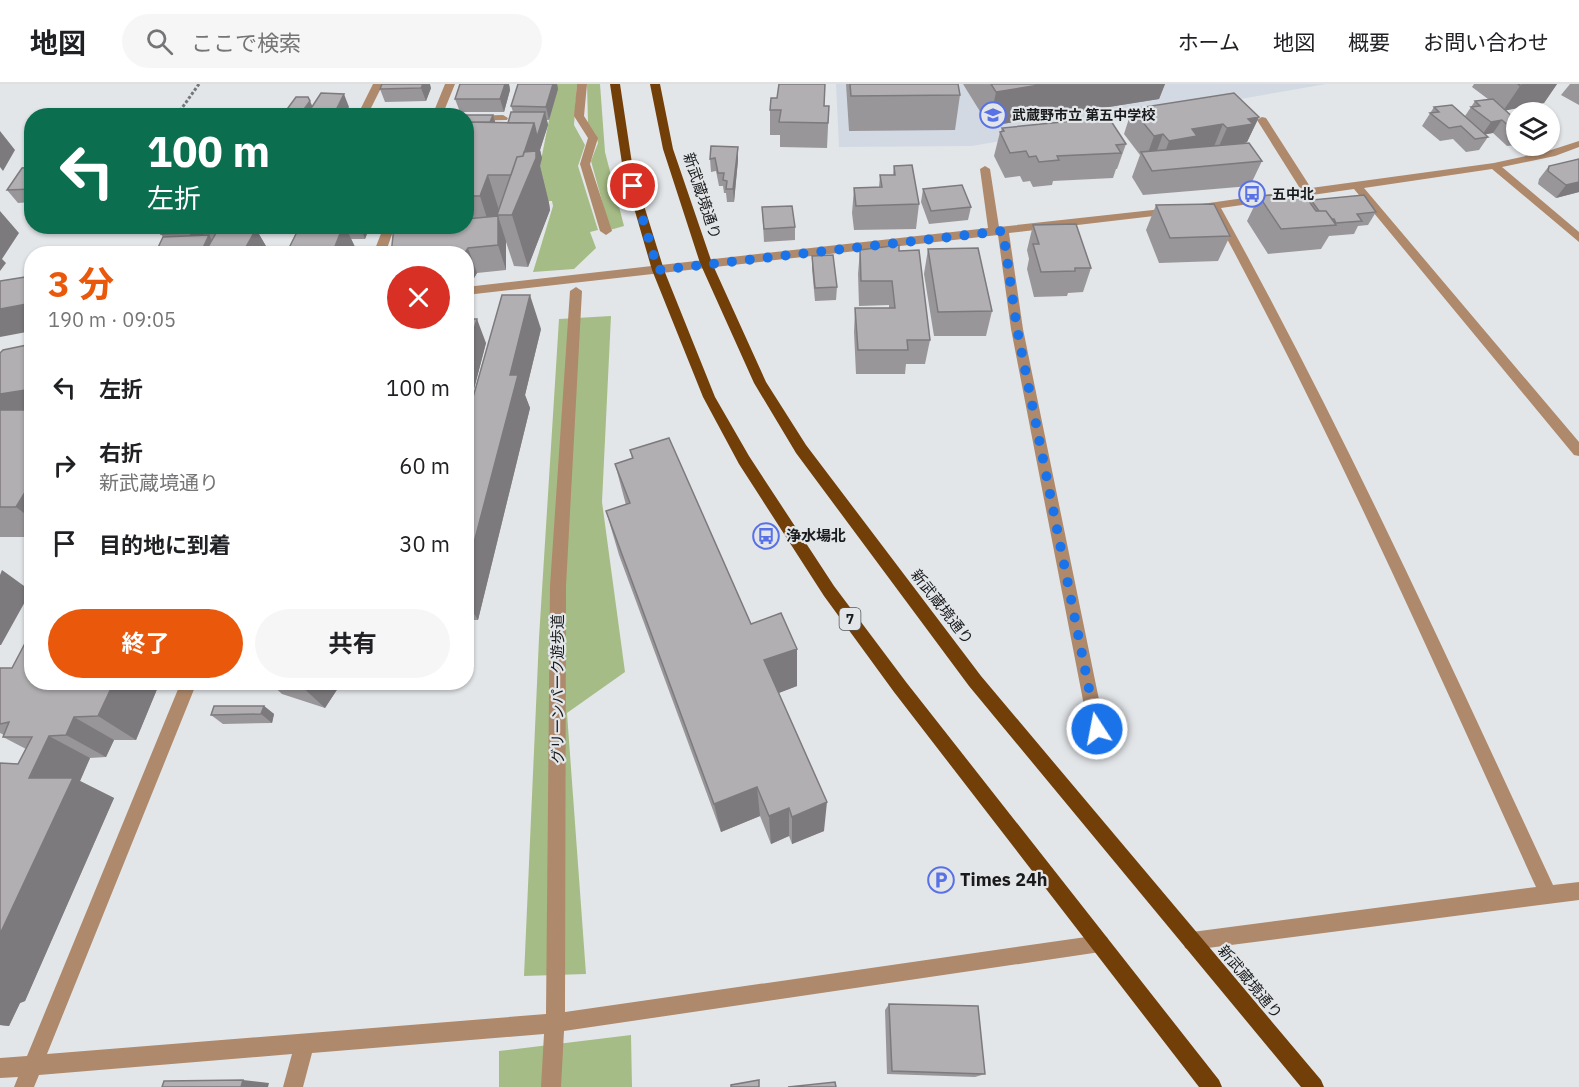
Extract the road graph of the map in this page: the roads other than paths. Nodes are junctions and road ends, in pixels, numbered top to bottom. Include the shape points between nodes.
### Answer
1 (378, 84) edge
2 (450, 84) edge
3 (582, 84) edge
4 (615, 84) edge
5 (655, 84) edge
6 (366, 108) edge
7 (440, 108) edge
8 (474, 118) edge
9 (503, 118) dead end
10 (1262, 120) dead end
11 (1579, 144) edge
12 (1494, 166) junction
13 (985, 169) dead end
14 (1357, 186) junction
15 (1310, 193) junction
16 (1215, 206) junction
17 (606, 231) dead end
18 (998, 231) junction
19 (1579, 238) edge
20 (706, 263) junction
21 (658, 270) junction
22 (474, 290) edge
23 (576, 291) dead end
24 (1579, 451) edge
25 (186, 690) edge
26 (1080, 742) dead end
27 (1579, 891) edge
28 (1548, 894) junction
29 (1192, 941) junction
30 (1101, 944) junction
31 (554, 1023) junction
32 (304, 1043) junction
33 (33, 1064) junction
34 (0, 1068) edge
35 (24, 1087) edge
36 (293, 1087) edge
37 (551, 1087) edge
38 (1212, 1087) edge
39 (1314, 1087) edge

1 - 6 street
2 - 7 street
3 - 17 street via 579,116 593,138 585,164
4 - 21 main road, 7 via 628,170
5 - 20 main road, 新武蔵境通り via 668,149
8 - 9 street
10 - 15 street
11 - 12 street
12 - 14 street
12 - 19 street
13 - 18 street
14 - 15 street
14 - 24 street
15 - 16 street
16 - 18 street
16 - 28 street via 1270,304 1338,443
18 - 20 street
18 - 26 street via 1097,729
20 - 21 street
20 - 29 main road, 新武蔵境通り via 760,383 801,449 975,681
21 - 22 street
21 - 30 main road, 7 via 710,397 829,591
23 - 31 street, グリーンパーク遊歩道 via 558,586
25 - 33 street
27 - 28 street
28 - 29 street
29 - 39 main road, 新武蔵境通り
30 - 31 street
30 - 38 main road, 7
31 - 32 street
31 - 37 street, グリーンパーク遊歩道
32 - 33 street
32 - 36 street
33 - 34 street
33 - 35 street

